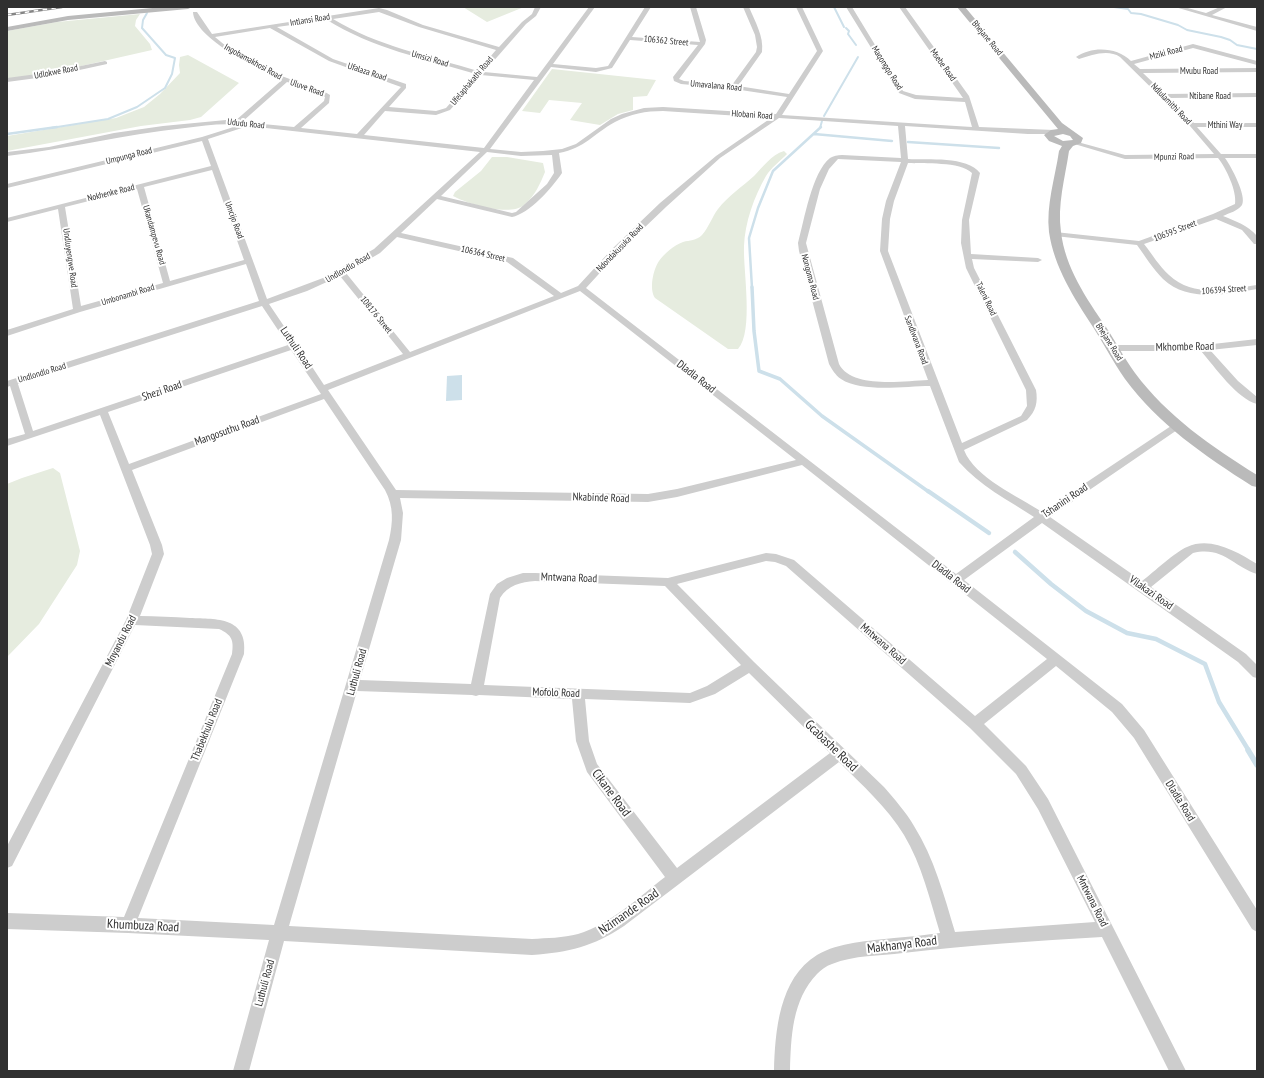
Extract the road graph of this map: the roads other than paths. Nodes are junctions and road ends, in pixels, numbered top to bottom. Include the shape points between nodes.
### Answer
1 (151, 7) edge
2 (188, 7) edge
3 (538, 7) edge
4 (592, 7) edge
5 (648, 7) edge
6 (693, 7) edge
7 (746, 7) edge
8 (799, 7) edge
9 (849, 7) edge
10 (902, 7) edge
11 (961, 7) edge
12 (1178, 7) edge
13 (1224, 7) edge
14 (195, 13) dead end
15 (1207, 15) junction
16 (328, 18) junction
17 (7, 24) edge
18 (270, 26) junction
19 (7, 28) edge
20 (1257, 29) edge
21 (210, 36) junction
22 (630, 38) junction
23 (702, 44) junction
24 (500, 49) junction
25 (1079, 57) dead end
26 (105, 63) dead end
27 (1130, 63) junction
28 (1257, 63) edge
29 (549, 65) junction
30 (1257, 70) edge
31 (1140, 71) junction
32 (480, 73) junction
33 (538, 79) junction
34 (7, 80) edge
35 (286, 80) junction
36 (734, 87) junction
37 (1257, 95) edge
38 (791, 96) junction
39 (1164, 96) junction
40 (968, 100) junction
41 (385, 109) junction
42 (778, 116) junction
43 (237, 123) junction
44 (900, 124) junction
45 (250, 125) junction
46 (1192, 125) junction
47 (1257, 125) edge
48 (976, 128) junction
49 (296, 129) junction
50 (359, 136) junction
51 (204, 138) junction
52 (1063, 138) junction
53 (486, 150) junction
54 (555, 152) junction
55 (7, 154) edge
56 (1220, 156) junction
57 (1257, 156) edge
58 (905, 160) junction
59 (215, 167) junction
60 (7, 186) edge
61 (140, 186) junction
62 (436, 197) junction
63 (62, 206) junction
64 (1216, 216) junction
65 (7, 220) edge
66 (395, 234) junction
67 (1055, 234) junction
68 (1257, 242) edge
69 (1139, 243) junction
70 (967, 256) junction
71 (249, 260) junction
72 (1038, 260) dead end
73 (342, 273) junction
74 (167, 284) junction
75 (1257, 287) edge
76 (581, 288) junction
77 (561, 297) junction
78 (264, 303) junction
79 (77, 310) junction
80 (7, 333) edge
81 (1257, 342) edge
82 (295, 346) junction
83 (1114, 348) junction
84 (1204, 348) junction
85 (409, 356) junction
86 (10, 383) edge
87 (932, 383) junction
88 (325, 392) junction
89 (1257, 401) edge
90 (103, 411) junction
91 (1177, 426) junction
92 (30, 435) junction
93 (7, 443) edge
94 (958, 448) junction
95 (804, 460) junction
96 (127, 468) junction
97 (1257, 482) edge
98 (393, 494) junction
99 (1042, 517) junction
100 (1257, 570) edge
101 (956, 580) junction
102 (668, 582) junction
103 (1143, 587) junction
104 (132, 620) junction
105 (1056, 659) junction
106 (750, 666) junction
107 (1257, 673) edge
108 (353, 685) junction
109 (476, 691) junction
110 (578, 693) junction
111 (975, 724) junction
112 (839, 754) junction
113 (7, 861) edge
114 (676, 879) junction
115 (7, 921) edge
116 (1257, 924) edge
117 (128, 925) junction
118 (1106, 929) junction
119 (279, 933) junction
120 (949, 939) junction
121 (241, 1071) edge
122 (782, 1071) edge
123 (1178, 1071) edge

1 - 17 street via 69,14
2 - 19 street via 68,18
3 - 24 street, Ufelaphakathi Road via 534,15
4 - 29 street, Undlondlo Road
5 - 22 street
6 - 23 street
7 - 36 street via 760,48
8 - 38 street, Ndondakusuka Road via 820,52
9 - 40 street, Maqongqo Road via 901,92 915,97
10 - 40 street, Msebe Road
11 - 52 street, Bhejane Road via 1027,85
12 - 15 street
13 - 15 street
14 - 21 street, Ingobamakhosi Road
15 - 20 street
16 - 18 street, Intlansi Road
16 - 24 street, Intlansi Road via 382,10 421,26
16 - 32 street, Umsizi Road via 377,43
18 - 21 street, Intlansi Road
18 - 41 street, Ufalaza Road via 331,60 401,83 404,87
21 - 35 street, Ingobamakhosi Road via 269,73
22 - 23 street, 106362 Street
22 - 29 street via 610,67 596,70
23 - 36 street, Umavalana Road via 676,80 683,83
24 - 32 street, Ufelaphakathi Road
25 - 27 street, Ndlulamithi Road via 1110,52 1119,54
26 - 34 street, Udlokwe Road
27 - 28 street, Mziki Road via 1191,46
27 - 31 street, Ndlulamithi Road
29 - 33 street, Undlondlo Road
30 - 31 street, Mvubu Road
31 - 39 street, Ndlulamithi Road
32 - 33 street, Umsizi Road
32 - 41 street, Ufelaphakathi Road via 448,110 443,112
33 - 53 street, Undlondlo Road
35 - 43 street, Ingobamakhosi Road
35 - 49 street, Uluve Road via 319,90 328,96 327,102
36 - 38 street, Umavalana Road
37 - 39 street, Ntibane Road
38 - 42 street, Ndondakusuka Road
39 - 46 street, Ndlulamithi Road
40 - 48 street, Msebe Road
41 - 50 street, Ufalaza Road
42 - 44 street, Hlobani Road
42 - 54 street, Hlobani Road via 646,110 613,120 577,145
42 - 76 street, Ndondakusuka Road via 732,146 685,186 616,250
43 - 45 street, Ududu Road
43 - 55 street, Ududu Road via 216,122 163,128
44 - 48 street, Hlobani Road
44 - 58 street, Sandlwana Road
45 - 49 street, Ududu Road
45 - 51 street, Umpunga Road
46 - 47 street, Mthini Way
46 - 56 street, Ndlulamithi Road
48 - 52 street, Hlobani Road
49 - 50 street, Ududu Road
50 - 53 street, Ududu Road
51 - 59 street, Umcijo Road
51 - 60 street, Umpunga Road
52 - 56 street, Mpunzi Road via 1125,157
52 - 67 street, Bhejane Road via 1054,220
53 - 54 street, Hlobani Road via 520,154
53 - 62 street, Undlondlo Road
54 - 62 street via 558,173 550,185 518,214 512,215
56 - 57 street, Mpunzi Road
56 - 64 street, 106395 Street via 1230,171 1240,202 1233,209
58 - 70 street, Taleni Road via 953,163 968,166 975,171 964,221
58 - 87 street, Sandlwana Road via 890,201 884,251
58 - 87 street, Nongoma Road via 842,157 833,159 815,192 802,246 837,371 846,378 861,383
59 - 61 street, Nokhenke Road
59 - 71 street, Umcijo Road
61 - 63 street, Nokhenke Road
61 - 74 street, Ukandampevu Road
62 - 66 street, Undlondlo Road
63 - 65 street, Nokhenke Road
63 - 79 street, Undluyengwe Road
64 - 68 street via 1248,231
64 - 69 street, 106395 Street
66 - 73 street, Undlondlo Road via 377,251
66 - 77 street, 106364 Street via 510,260
67 - 69 street, 106395 Street
67 - 83 street, Bhejane Road via 1062,264 1068,276
69 - 75 street, 106394 Street via 1165,276 1182,288 1207,293
70 - 72 street
70 - 94 street, Taleni Road via 970,268 1031,390 1033,402 1024,418
71 - 74 street, Umbonambi Road
71 - 78 street, Umcijo Road
73 - 78 street, Undlondlo Road via 319,284
73 - 85 street, 108176 Street
74 - 79 street, Umbonambi Road
76 - 77 street, Ndondakusuka Road
76 - 95 street, Dladla Road
77 - 85 street, Ndondakusuka Road
78 - 82 street, Luthuli Road
78 - 86 street, Undlondlo Road
79 - 80 street, Umbonambi Road
81 - 84 street, Mkhombe Road
82 - 88 street, Luthuli Road
82 - 90 street, Shezi Road
83 - 84 street, Mkhombe Road
83 - 91 street, Bhejane Road via 1130,376
84 - 89 street via 1241,390
85 - 88 street, Ndondakusuka Road
86 - 92 street
87 - 94 street, Sandlwana Road
88 - 96 street, Mangosuthu Road
88 - 98 street, Luthuli Road
90 - 92 street, Shezi Road
90 - 96 street, Mnyandu Road
91 - 97 street, Bhejane Road via 1226,463
91 - 99 street, Tshanini Road
92 - 93 street, Shezi Road
94 - 99 street, Sandlwana Road via 963,460 974,471
95 - 98 street, Nkabinde Road via 677,493 648,498
95 - 101 street, Dladla Road
96 - 104 street, Mnyandu Road via 158,554
98 - 108 street, Luthuli Road via 398,505 399,518 395,540
99 - 101 street, Tshanini Road
99 - 103 street, Vilakazi Road
100 - 103 street via 1219,548 1198,547 1190,550
101 - 105 street, Dladla Road
102 - 106 street, Gcabashe Road
102 - 109 street, Mntwana Road via 535,577 519,578 505,583 497,592 491,608
102 - 111 street, Mntwana Road via 766,557 783,560 797,569
103 - 107 street, Vilakazi Road via 1242,658
104 - 113 street, Mnyandu Road
104 - 117 street, Thabekhulu Road via 221,624 238,636 240,643 238,654
105 - 111 street
105 - 116 street, Dladla Road via 1130,721
106 - 110 street, Mofolo Road via 711,690 690,698
106 - 112 street, Gcabashe Road
108 - 109 street, Mofolo Road
108 - 119 street, Luthuli Road
109 - 110 street, Mofolo Road
110 - 114 street, Cikane Road via 582,742 592,768
111 - 118 street, Mntwana Road via 1009,756 1036,792
112 - 114 street, Nzimande Road
112 - 120 street, Gcabashe Road via 879,792 913,835 924,857
114 - 119 street, Nzimande Road via 601,933 572,944 532,947
115 - 117 street, Khumbuza Road
117 - 119 street, Khumbuza Road
118 - 120 street, Makhanya Road
118 - 123 street, Mntwana Road
119 - 121 street, Luthuli Road
120 - 122 street, Makhanya Road via 845,953 831,956 812,968 798,986 786,1018

